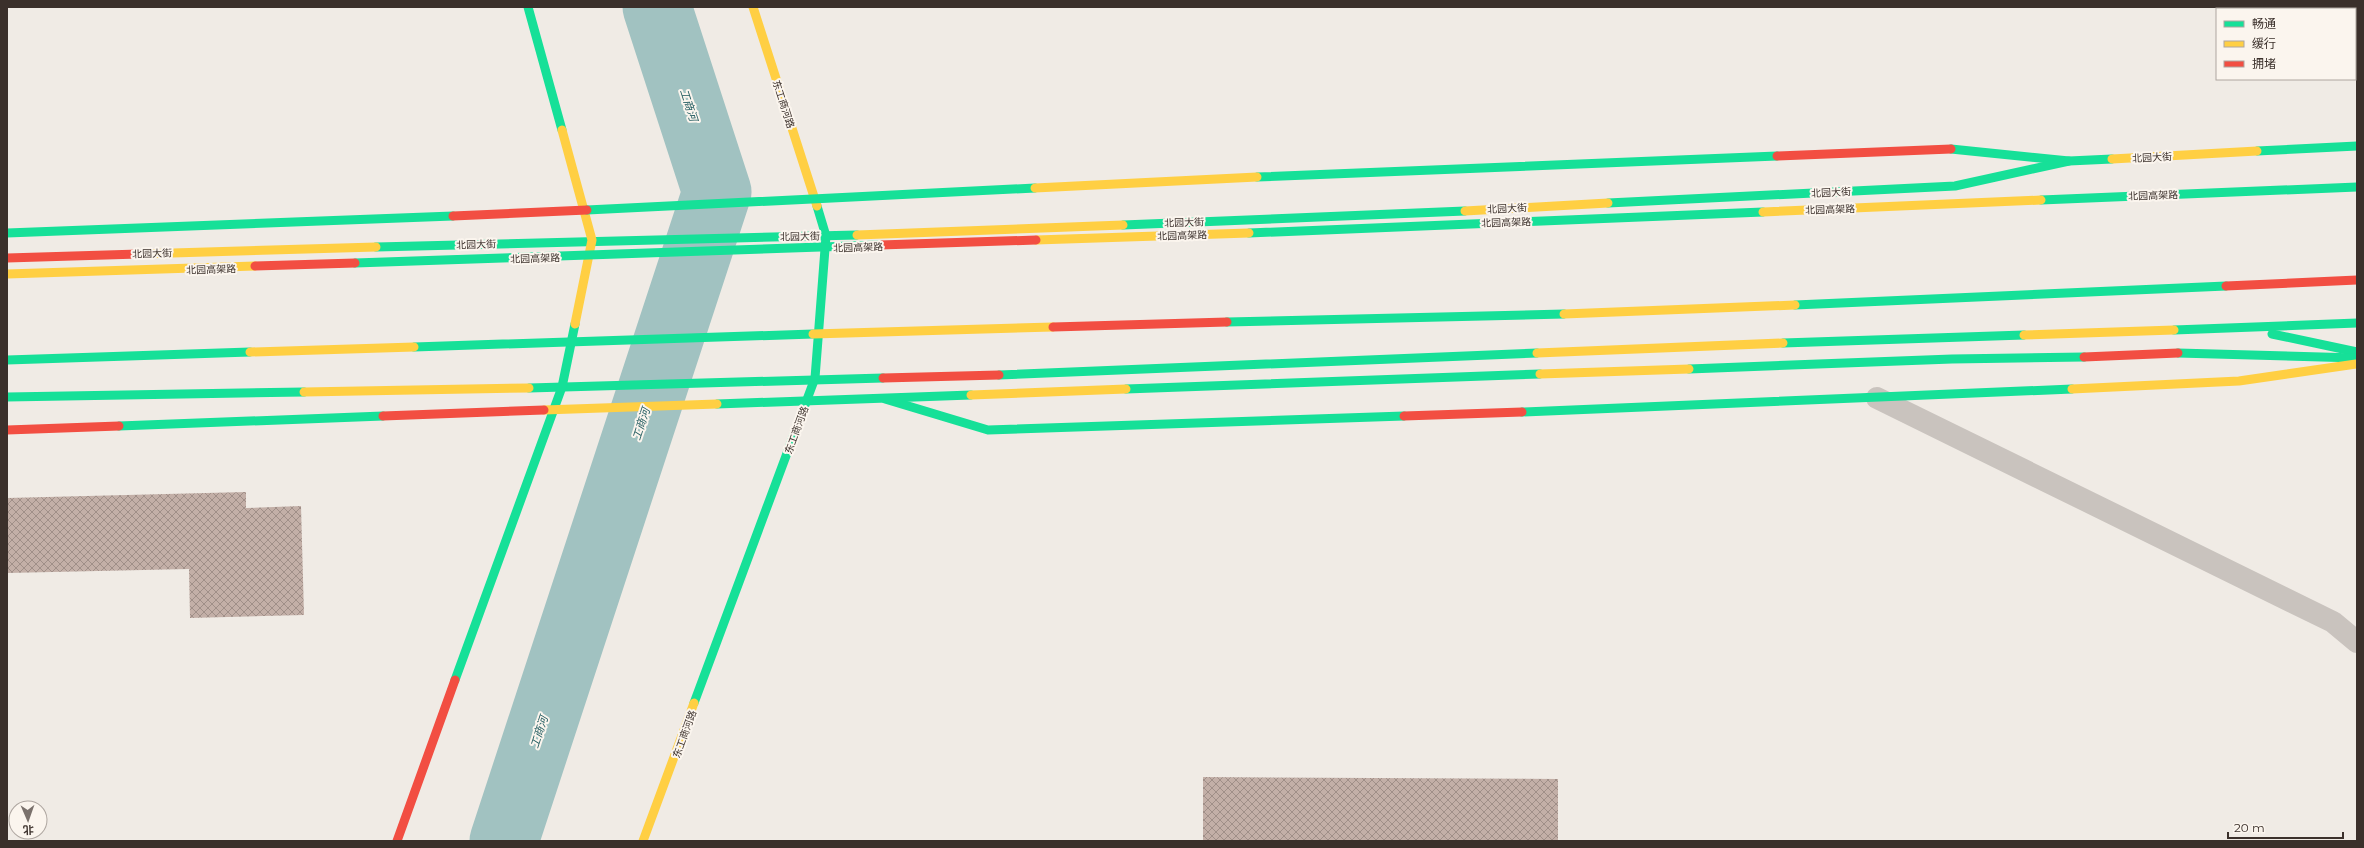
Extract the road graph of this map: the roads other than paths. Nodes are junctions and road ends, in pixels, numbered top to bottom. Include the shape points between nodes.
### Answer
1 (528, 7) edge
2 (753, 7) edge
3 (2357, 146) edge
4 (2069, 161) junction
5 (2357, 187) edge
6 (7, 233) edge
7 (826, 236) junction
8 (592, 240) junction
9 (7, 258) edge
10 (7, 274) edge
11 (2357, 280) edge
12 (2357, 323) edge
13 (2242, 328) junction
14 (2357, 352) edge
15 (2357, 358) edge
16 (7, 360) edge
17 (2357, 364) edge
18 (815, 378) junction
19 (562, 386) junction
20 (7, 397) edge
21 (1877, 398) junction
22 (7, 430) edge
23 (2357, 642) edge
24 (397, 841) edge
25 (644, 841) edge

1 - 8 main road
2 - 7 main road, 东工商河路
3 - 4 main road, 北园大街
4 - 6 main road, bridge via 1951,149 1409,170 395,219
4 - 7 main road, 北园大街 via 1955,186 1398,214
5 - 10 main road, 北园高架路, bridge via 1276,232
7 - 8 main road, 北园大街
7 - 18 main road, 东工商河路
8 - 9 main road, 北园大街
8 - 19 main road
11 - 16 main road, bridge via 1607,313 952,329
12 - 13 main road
13 - 14 main road
13 - 18 main road via 994,375
15 - 22 main road, bridge via 2178,353 2105,357 1944,359
17 - 21 main road via 2239,381
18 - 19 main road
18 - 21 main road via 988,430
18 - 25 main road, 东工商河路
19 - 20 main road
19 - 24 main road
21 - 23 street via 2333,622

